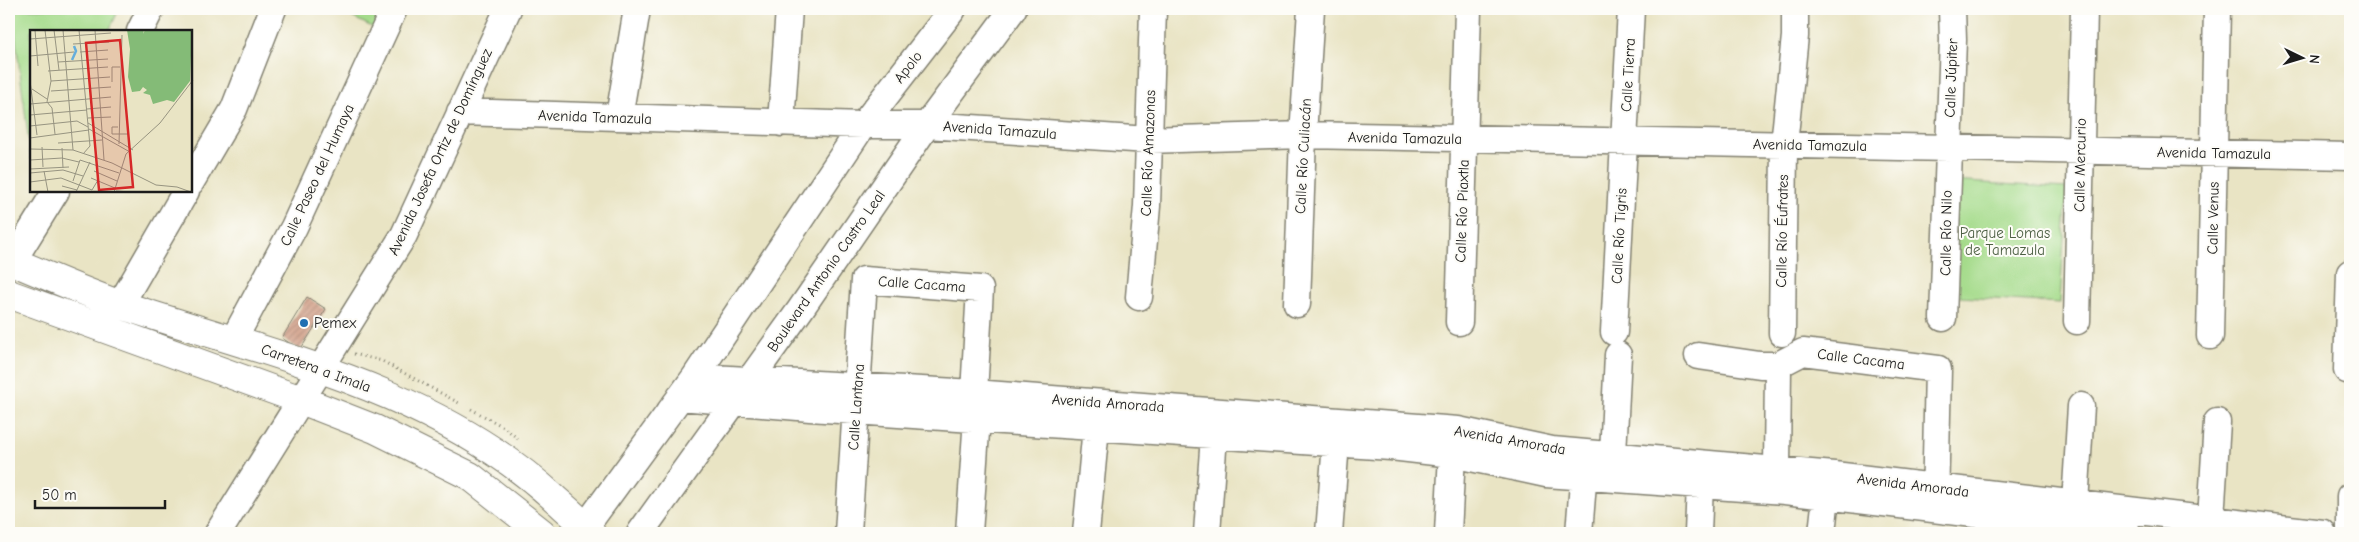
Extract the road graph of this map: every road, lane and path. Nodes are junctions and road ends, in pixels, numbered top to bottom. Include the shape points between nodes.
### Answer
1 (151, 9) edge
2 (273, 9) edge
3 (394, 9) edge
4 (508, 9) edge
5 (637, 9) edge
6 (789, 9) edge
7 (953, 9) edge
8 (1013, 9) edge
9 (1153, 9) edge
10 (1311, 9) edge
11 (1468, 9) edge
12 (1631, 9) edge
13 (1795, 9) edge
14 (1952, 9) edge
15 (2084, 9) edge
16 (2217, 9) edge
17 (140, 30) edge
18 (460, 112) junction
19 (619, 117) junction
20 (781, 122) junction
21 (863, 125) junction
22 (927, 125) junction
23 (1303, 136) junction
24 (1148, 140) junction
25 (1464, 140) junction
26 (1624, 140) junction
27 (1784, 145) junction
28 (1948, 148) junction
29 (2080, 151) junction
30 (2214, 154) junction
31 (2350, 156) edge
32 (192, 180) edge
33 (55, 192) edge
34 (185, 192) edge
35 (10, 261) edge
36 (2350, 273) edge
37 (864, 280) joint
38 (9, 294) edge
39 (1139, 297) dead end
40 (1297, 304) dead end
41 (120, 305) junction
42 (1944, 318) dead end
43 (2077, 321) dead end
44 (1459, 322) dead end
45 (1782, 333) dead end
46 (2210, 336) dead end
47 (234, 339) junction
48 (1698, 356) dead end
49 (1778, 365) junction
50 (320, 369) junction
51 (2347, 370) dead end
52 (750, 380) junction
53 (688, 387) junction
54 (812, 396) junction
55 (856, 399) junction
56 (301, 400) junction
57 (735, 402) junction
58 (976, 406) junction
59 (2081, 406) dead end
60 (2217, 422) dead end
61 (1096, 427) junction
62 (1294, 429) junction
63 (1214, 436) junction
64 (1336, 443) junction
65 (1452, 454) junction
66 (1612, 454) junction
67 (1584, 464) junction
68 (1777, 470) junction
69 (1700, 484) junction
70 (1826, 496) junction
71 (2350, 496) edge
72 (1940, 511) edge
73 (2211, 519) junction
74 (2073, 521) edge
75 (585, 531) edge
76 (2285, 531) edge
77 (218, 533) edge
78 (542, 533) edge
79 (640, 533) edge
80 (848, 533) edge
81 (969, 533) edge
82 (1086, 533) edge
83 (1207, 533) edge
84 (1329, 533) edge
85 (1448, 533) edge
86 (1579, 533) edge
87 (1698, 533) edge
88 (1822, 533) edge
89 (2128, 533) edge
90 (2323, 533) edge
91 (2350, 533) edge

1 - 17 street
2 - 32 street via 234,109
3 - 47 street, Calle Paseo del Humaya via 294,228
4 - 18 street, Avenida Josefa Ortiz de Domínguez
5 - 19 street
6 - 20 street
7 - 21 street, Apolo
8 - 22 street, Boulevard Antonio Castro Leal
9 - 24 street, Calle Río Amazonas
10 - 23 street, Calle Río Culiacán
11 - 25 street, Calle Río Piaxtla
12 - 26 street, Calle Tierra
13 - 27 street, Calle Río Éufrates
14 - 28 street, Calle Júpiter
15 - 29 street, Calle Mercurio
16 - 30 street, Calle Venus
18 - 19 street, Avenida Tamazula
18 - 50 street, Avenida Josefa Ortiz de Domínguez via 404,235
19 - 20 street, Avenida Tamazula
20 - 21 street, Avenida Tamazula
21 - 22 street, Avenida Tamazula
21 - 53 street
22 - 24 street, Avenida Tamazula
22 - 52 street, Boulevard Antonio Castro Leal
23 - 24 street, Avenida Tamazula
23 - 25 street, Avenida Tamazula
23 - 40 street, Calle Río Culiacán
24 - 39 street, Calle Río Amazonas via 1147,206
25 - 26 street, Avenida Tamazula
25 - 44 street, Calle Río Piaxtla
26 - 27 street, Avenida Tamazula
26 - 66 street, Calle Río Tigris
27 - 28 street, Avenida Tamazula
27 - 45 street, Calle Río Éufrates
28 - 29 street, Avenida Tamazula
28 - 42 street, Calle Río Nilo
29 - 30 street, Avenida Tamazula
29 - 43 street, Calle Mercurio
30 - 31 street, Avenida Tamazula
30 - 46 street, Calle Venus
33 - 35 street
34 - 41 street
35 - 41 main road, Carretera a Imala
36 - 51 street
37 - 55 street, Calle Lantana
37 - 58 street, Calle Cacama via 980,288
38 - 56 main road
41 - 47 main road, Carretera a Imala
47 - 50 main road, Carretera a Imala
48 - 49 street, Calle Cacama
49 - 68 street
49 - 72 street, Calle Cacama via 1803,352 1938,369
50 - 56 street, Avenida Josefa Ortiz de Domínguez
50 - 75 main road, Carretera a Imala via 419,407 475,438 529,475
52 - 53 street, Avenida Amorada
52 - 54 street, Avenida Amorada
52 - 57 street, Boulevard Antonio Castro Leal
53 - 57 street, Avenida Amorada
53 - 75 street
54 - 55 street, Avenida Amorada
54 - 57 street, Avenida Amorada
55 - 58 street, Avenida Amorada
55 - 80 street, Calle Lantana
56 - 77 street
56 - 78 main road via 393,438 470,476
57 - 79 street, Boulevard Antonio Castro Leal
58 - 61 street, Avenida Amorada
58 - 62 street, Avenida Amorada
58 - 81 street
59 - 74 street
60 - 73 street
61 - 63 street, Avenida Amorada
61 - 82 street
62 - 63 street, Avenida Amorada
62 - 64 street, Avenida Amorada
62 - 67 street, Avenida Amorada via 1458,430 1552,450
63 - 83 street
64 - 65 street, Avenida Amorada
64 - 84 street
65 - 67 street, Avenida Amorada via 1546,474
65 - 85 street
66 - 67 street, Avenida Amorada
66 - 68 street, Avenida Amorada
67 - 69 street, Avenida Amorada
67 - 86 street
68 - 72 street, Avenida Amorada
69 - 70 street, Avenida Amorada
69 - 87 street
70 - 72 street, Avenida Amorada
70 - 88 street
71 - 91 street
72 - 74 street, Avenida Amorada
73 - 74 street, Avenida Amorada
73 - 76 street, Avenida Amorada
74 - 89 street, Avenida Amorada
76 - 90 street, Avenida Amorada

